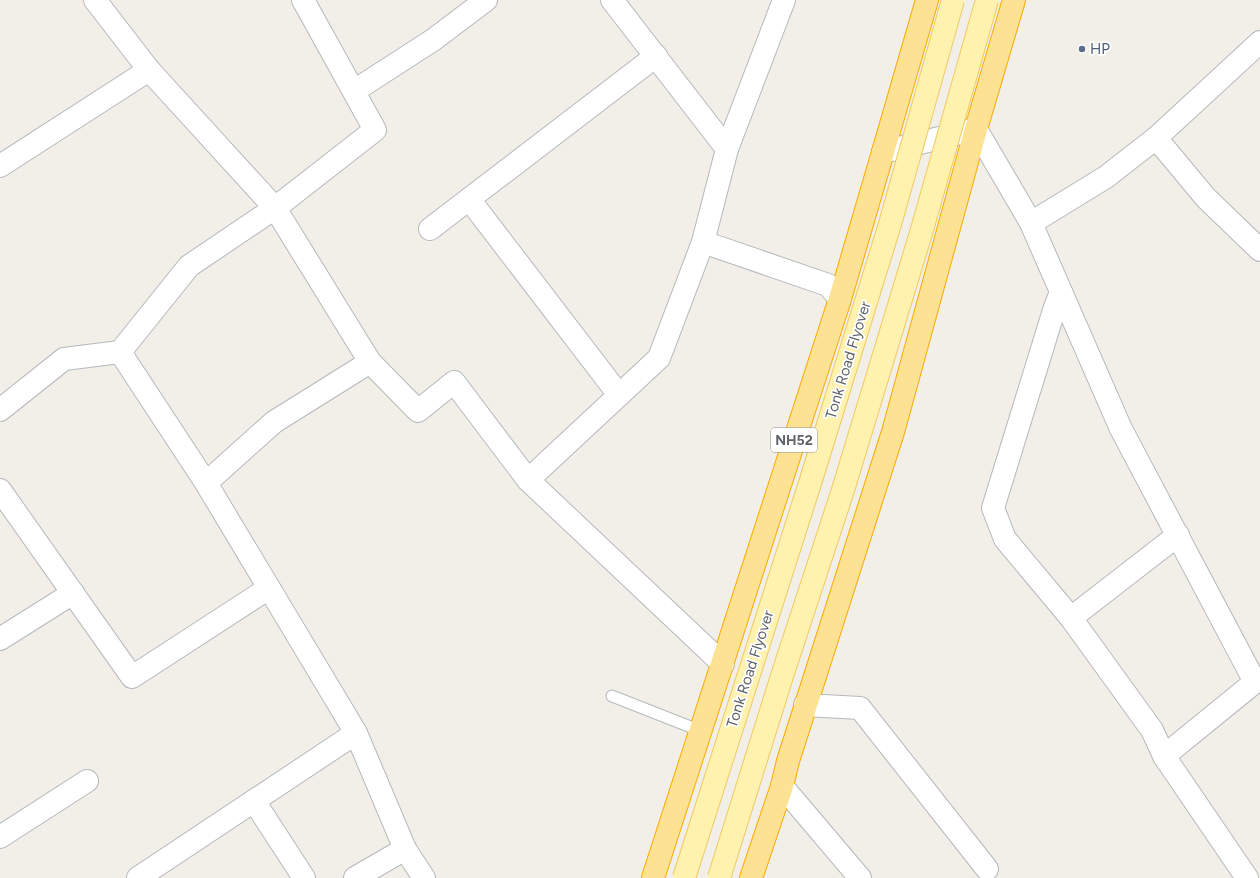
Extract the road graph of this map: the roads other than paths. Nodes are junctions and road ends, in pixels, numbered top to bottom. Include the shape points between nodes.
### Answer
1 (95, 0) edge
2 (303, 0) edge
3 (486, 0) edge
4 (612, 0) edge
5 (784, 0) edge
6 (927, 0) edge
7 (953, 0) edge
8 (987, 0) edge
9 (1014, 0) edge
10 (1260, 42) edge
11 (656, 56) junction
12 (149, 70) junction
13 (354, 91) junction
14 (976, 129) junction
15 (1156, 138) junction
16 (727, 149) junction
17 (884, 152) junction
18 (0, 166) edge
19 (469, 199) junction
20 (275, 208) junction
21 (1031, 223) junction
22 (430, 229) dead end
23 (703, 242) junction
24 (1260, 250) edge
25 (1061, 292) junction
26 (840, 299) junction
27 (120, 352) junction
28 (370, 362) junction
29 (619, 395) junction
30 (0, 410) edge
31 (528, 480) junction
32 (206, 483) junction
33 (0, 490) edge
34 (1178, 535) junction
35 (269, 588) junction
36 (72, 592) junction
37 (1072, 618) junction
38 (0, 639) edge
39 (722, 664) junction
40 (612, 696) dead end
41 (805, 705) junction
42 (701, 731) junction
43 (356, 733) junction
44 (1164, 756) junction
45 (87, 781) dead end
46 (782, 786) junction
47 (254, 801) junction
48 (0, 837) edge
49 (405, 850) junction
50 (987, 868) dead end
51 (138, 878) edge
52 (304, 878) edge
53 (355, 878) edge
54 (424, 878) edge
55 (653, 878) edge
56 (684, 878) edge
57 (718, 878) edge
58 (751, 878) edge
59 (860, 878) edge
60 (1247, 878) edge

1 - 12 street
2 - 13 street
3 - 13 street via 432,40
4 - 11 street
5 - 16 street
6 - 17 highway, NH52
7 - 56 main road, Tonk Road Flyover, bridge via 876,269
8 - 57 main road, bridge via 843,490
9 - 14 highway
10 - 15 street
11 - 16 street
11 - 19 street
12 - 18 street
12 - 20 street
13 - 20 street via 375,130
14 - 17 street
14 - 21 street
14 - 41 highway via 893,432
15 - 21 street via 1106,177
15 - 24 street via 1206,198
16 - 23 street
17 - 26 highway, NH52
19 - 22 street
19 - 29 street
20 - 27 street via 189,266
20 - 28 street
21 - 25 street
23 - 26 street via 828,285
23 - 29 street via 659,358
25 - 34 street via 1121,429
25 - 37 street via 993,508 1004,539
26 - 39 highway, NH52
27 - 30 street via 64,358
27 - 32 street
28 - 31 street via 418,411 454,382
28 - 32 street via 274,422
29 - 31 street
31 - 39 street
32 - 35 street
33 - 36 street
34 - 37 street
34 - 44 street via 1255,682
35 - 36 street via 132,677
35 - 43 street
36 - 38 street
37 - 44 street via 1152,730
39 - 42 highway, NH52
40 - 42 lane
41 - 46 highway
41 - 50 street via 860,708
42 - 55 highway, NH52
43 - 47 street
43 - 49 street
44 - 60 street
45 - 48 street
46 - 58 highway
46 - 59 street
47 - 51 street
47 - 52 street
49 - 53 street
49 - 54 street

